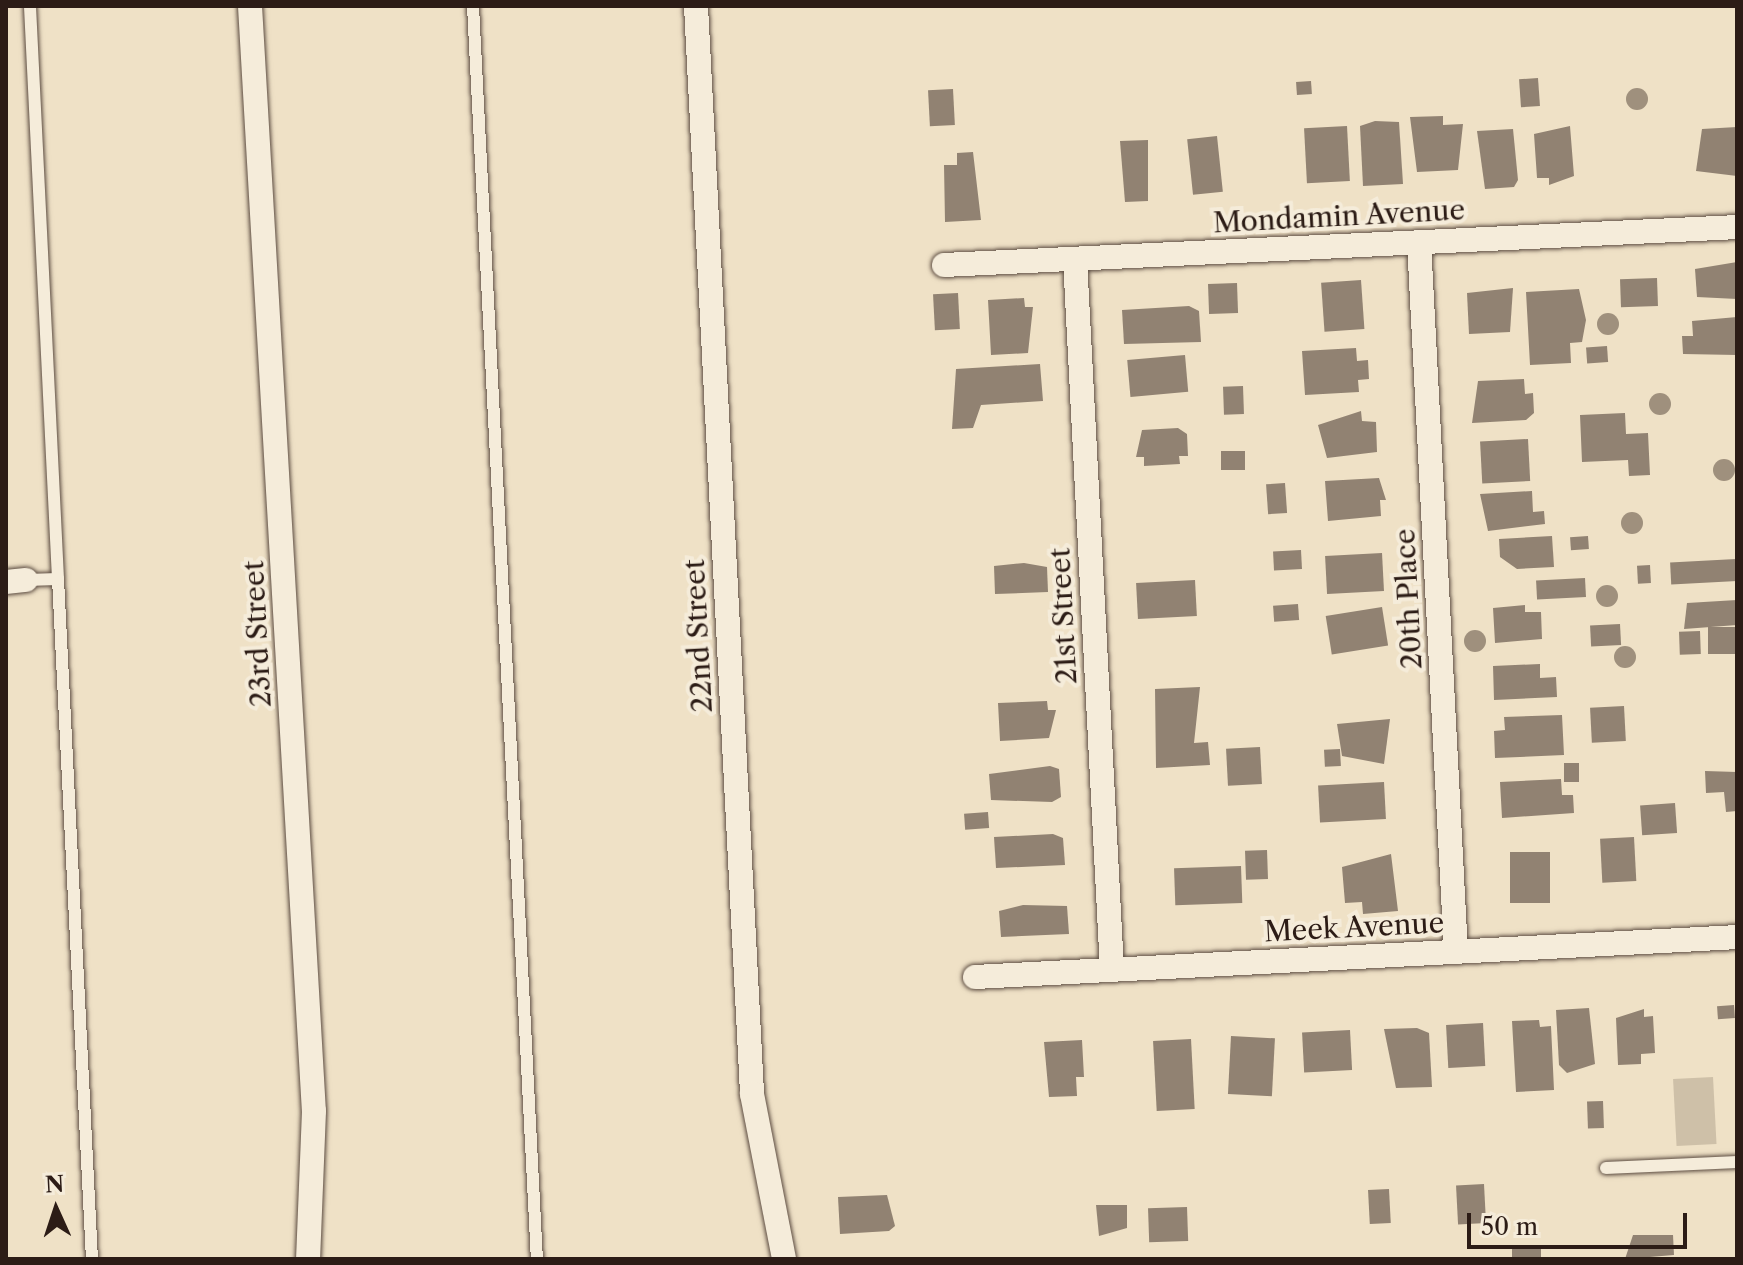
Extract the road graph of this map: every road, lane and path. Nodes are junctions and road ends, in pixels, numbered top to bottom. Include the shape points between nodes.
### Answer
1 (30, 6) edge
2 (250, 6) edge
3 (473, 6) edge
4 (696, 6) edge
5 (1737, 227) edge
6 (1419, 242) junction
7 (1075, 259) junction
8 (944, 265) dead end
9 (58, 579) junction
10 (16, 581) edge
11 (1737, 937) edge
12 (1456, 952) junction
13 (1112, 970) junction
14 (975, 977) dead end
15 (1737, 1162) edge
16 (1606, 1168) dead end
17 (92, 1259) edge
18 (308, 1259) edge
19 (537, 1259) edge
20 (784, 1259) edge

1 - 9 lane
2 - 18 street, 23rd Street via 314,1111
3 - 19 lane
4 - 20 street, 22nd Street via 752,1094
5 - 6 street, Mondamin Avenue
6 - 7 street, Mondamin Avenue
6 - 12 street, 20th Place
7 - 8 street, Mondamin Avenue
7 - 13 street, 21st Street
9 - 10 lane
9 - 17 lane
11 - 12 street, Meek Avenue
12 - 13 street, Meek Avenue
13 - 14 street, Meek Avenue
15 - 16 lane

